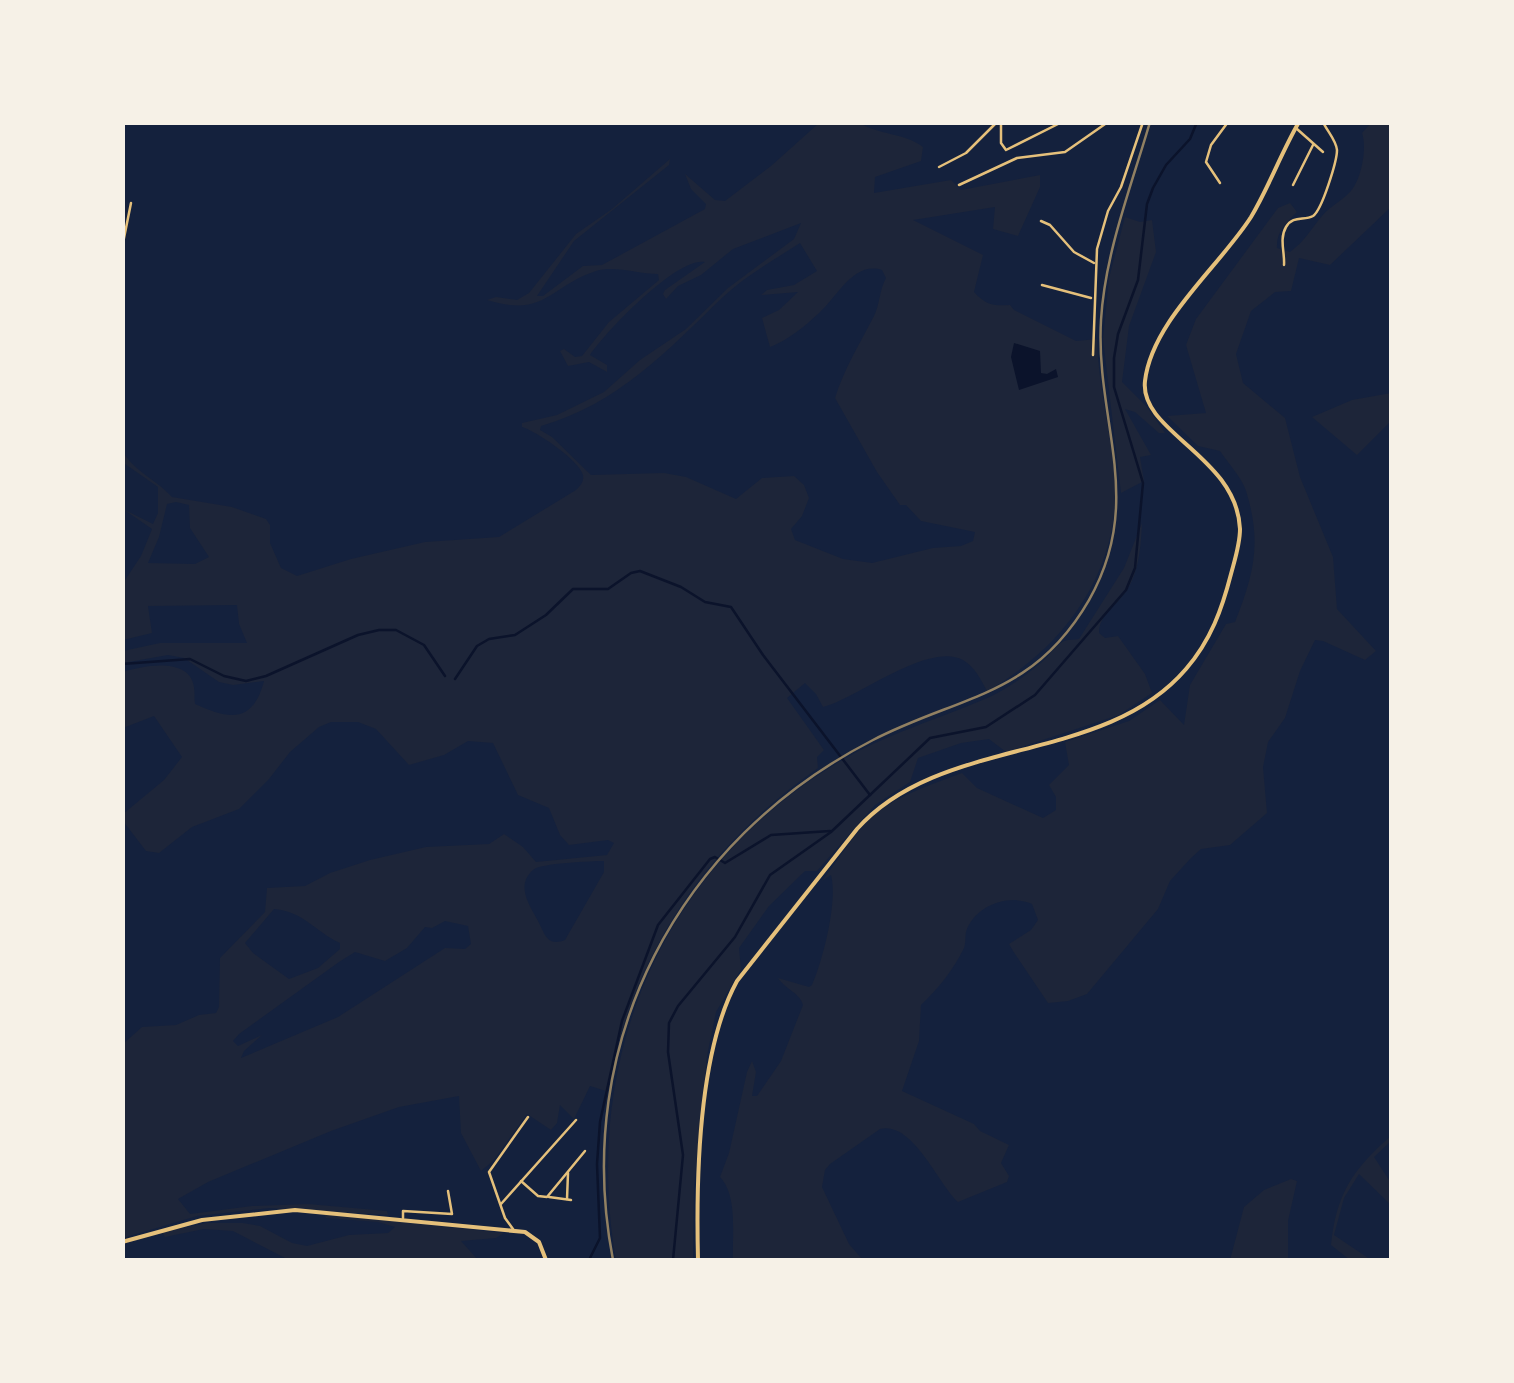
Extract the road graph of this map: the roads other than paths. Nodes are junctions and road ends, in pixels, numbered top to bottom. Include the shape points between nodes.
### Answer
1 (999, 122) edge
2 (1062, 122) edge
3 (1108, 122) edge
4 (1143, 122) edge
5 (1228, 122) edge
6 (1322, 122) edge
7 (1298, 125) edge
8 (1314, 145) junction
9 (1323, 152) dead end
10 (939, 167) dead end
11 (1220, 183) dead end
12 (959, 185) dead end
13 (1293, 186) dead end
14 (131, 203) dead end
15 (1041, 221) dead end
16 (122, 248) edge
17 (1094, 263) junction
18 (1284, 266) dead end
19 (1042, 284) dead end
20 (1093, 298) junction
21 (1093, 355) dead end
22 (528, 1117) dead end
23 (576, 1120) dead end
24 (585, 1151) dead end
25 (568, 1172) junction
26 (520, 1180) junction
27 (448, 1191) dead end
28 (547, 1197) junction
29 (500, 1205) junction
30 (394, 1210) dead end
31 (403, 1211) junction
32 (452, 1214) junction
33 (458, 1215) dead end
34 (402, 1219) junction
35 (513, 1228) junction
36 (122, 1242) edge
37 (546, 1260) edge
38 (698, 1260) edge

1 - 2 street via 1006,150
1 - 10 street
3 - 12 street via 1065,152 1017,158
4 - 17 street
5 - 11 street via 1206,162
6 - 18 street via 1336,157 1319,210 1286,226
7 - 8 street
7 - 38 main road via 1250,218 1165,330 1145,378 1155,413 1216,470 1236,508 1239,542 1214,626 1187,668 1149,702 1104,724 909,790 857,829 737,981 724,1009 705,1104
8 - 9 street
8 - 13 street
14 - 16 street
15 - 17 street
17 - 20 street
19 - 20 street
20 - 21 street
22 - 29 street via 490,1172
23 - 26 street
24 - 25 street
25 - 28 street
25 - 28 street via 569,1200
26 - 28 street
26 - 29 street
27 - 32 street
29 - 35 street
30 - 31 street
31 - 32 street
31 - 34 street
32 - 33 street
34 - 35 main road
34 - 36 main road via 296,1210 202,1220
35 - 37 main road via 534,1236

